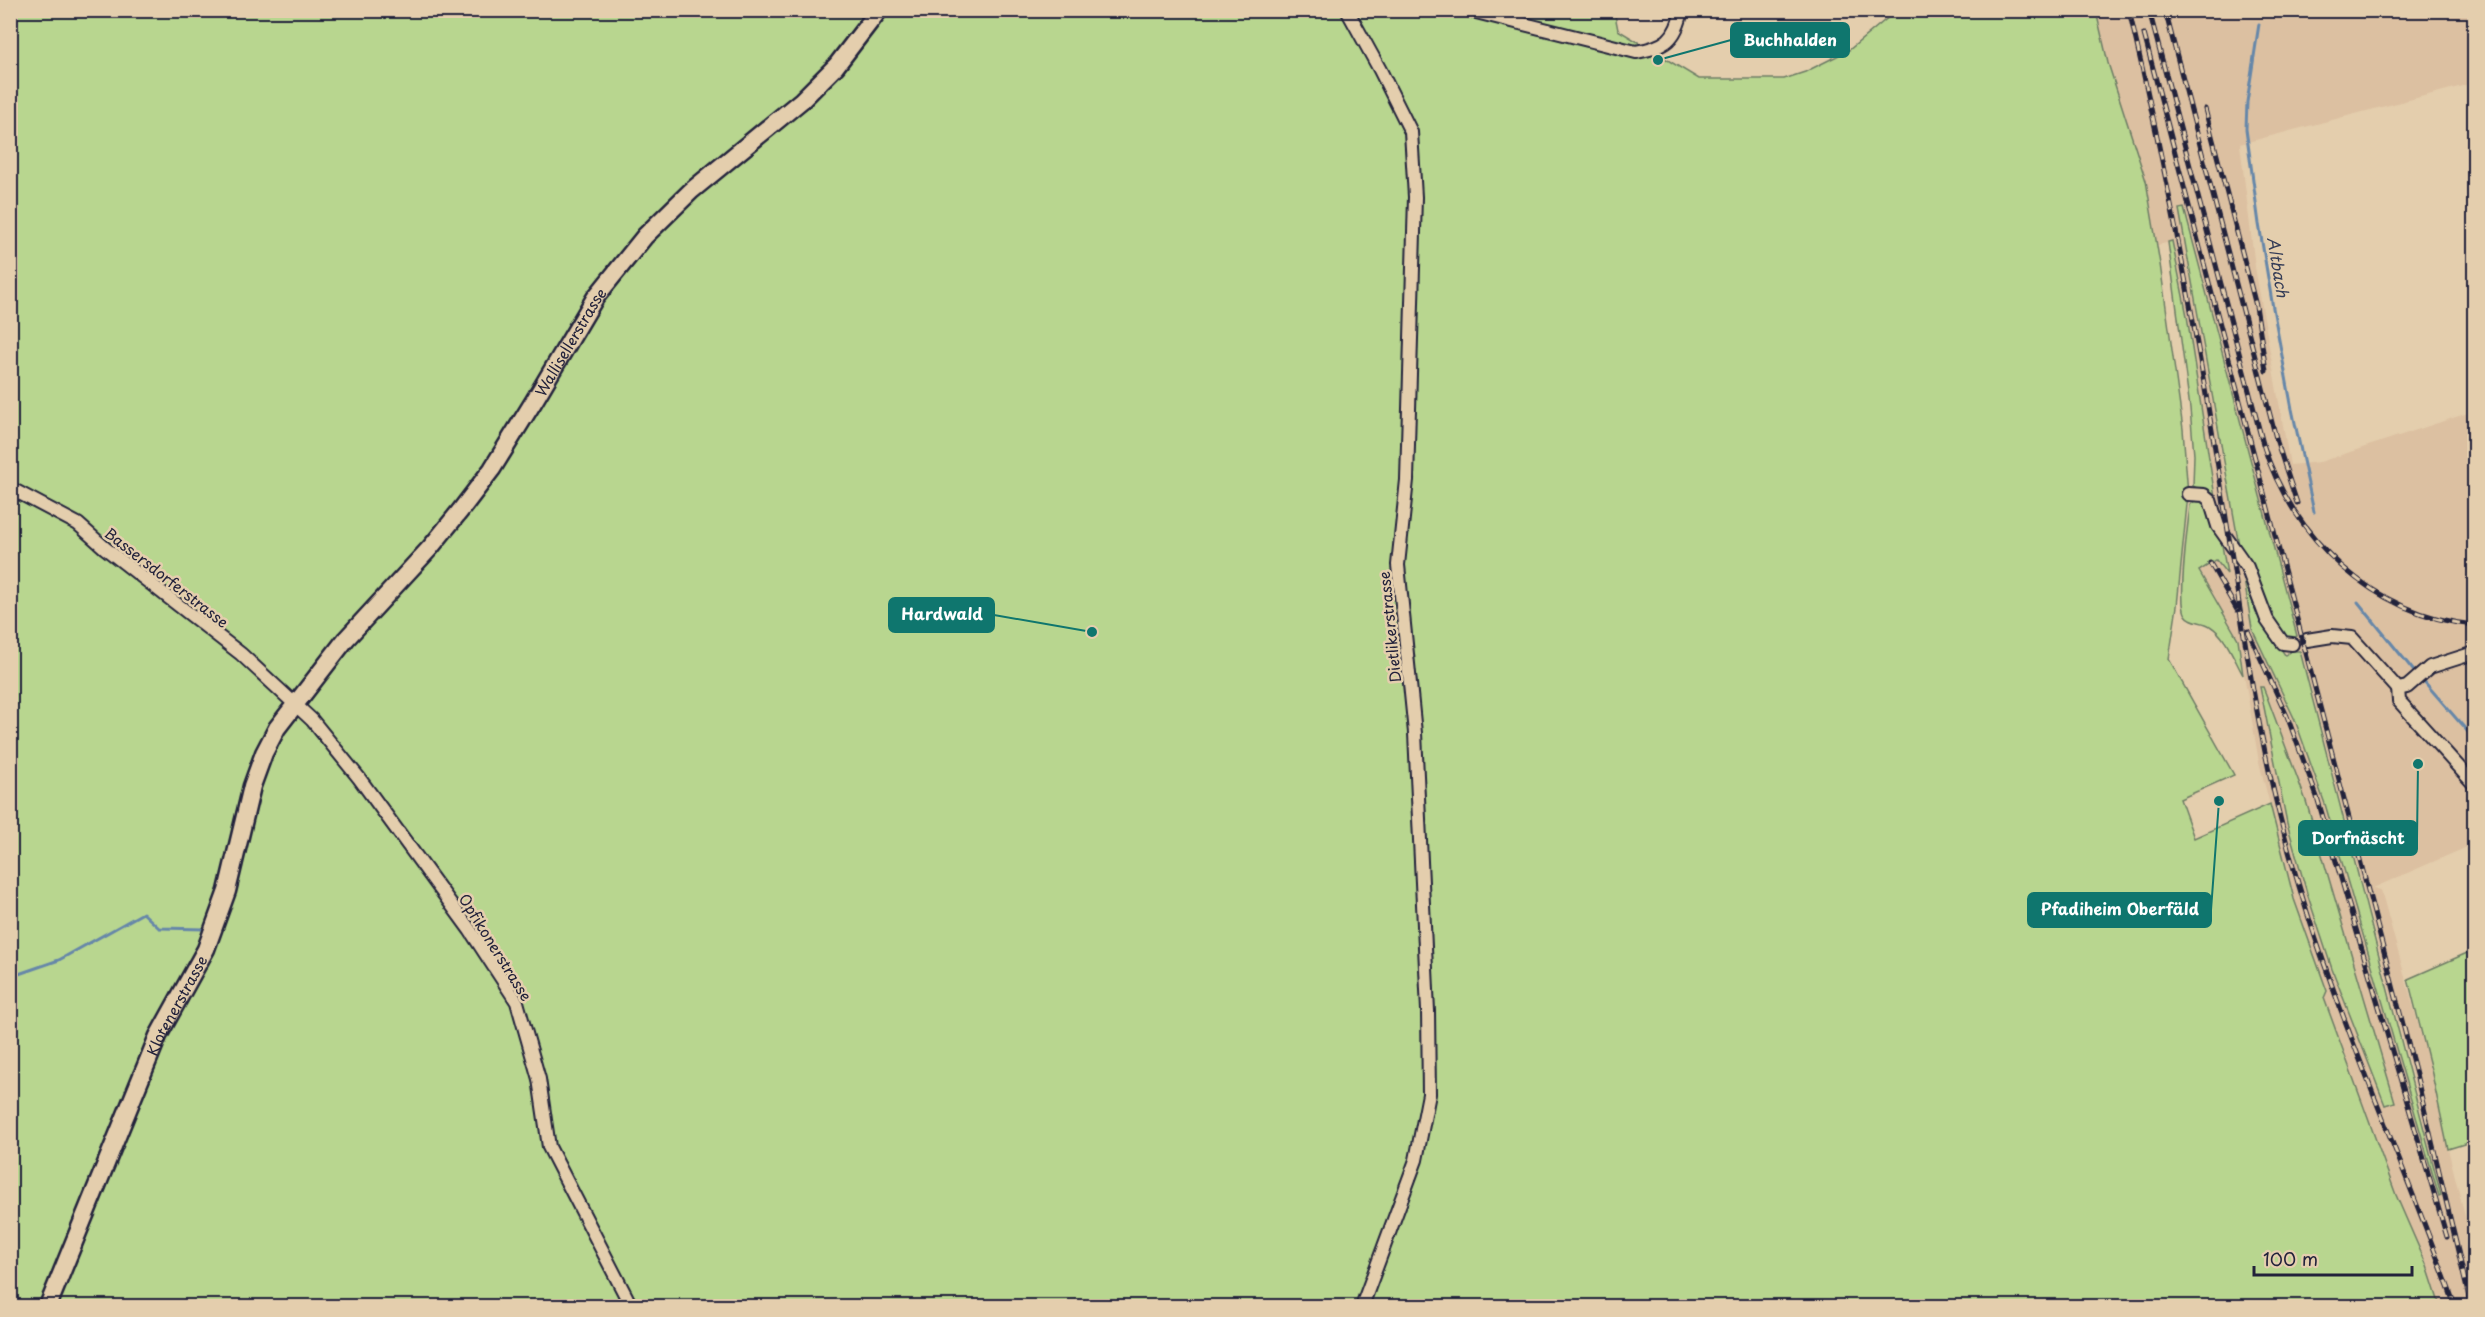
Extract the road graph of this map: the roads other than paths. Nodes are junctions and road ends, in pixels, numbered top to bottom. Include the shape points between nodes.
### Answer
1 (879, 10) edge
2 (1347, 10) edge
3 (1468, 10) edge
4 (1682, 10) edge
5 (10, 488) edge
6 (2188, 494) dead end
7 (2307, 640) dead end
8 (2292, 644) dead end
9 (2475, 653) edge
10 (2398, 689) junction
11 (296, 704) junction
12 (2475, 784) edge
13 (48, 1306) edge
14 (631, 1306) edge
15 (1362, 1306) edge

1 - 11 street, Wallisellerstrasse via 836,66 802,100 691,191 645,236 595,298 492,468 466,503 346,639
2 - 15 street, Dietlikerstrasse via 1411,132 1414,187 1407,480 1398,566 1415,733 1429,1094 1416,1160
3 - 4 street via 1636,52 1656,48 1672,38
5 - 11 street, Bassersdorferstrasse via 78,524 241,654
6 - 8 street via 2204,495 2210,501 2218,526 2248,570 2269,625 2283,643
7 - 10 street via 2352,638
9 - 10 street via 2426,670 2407,687
10 - 12 street via 2399,701
11 - 13 street, Klotenerstrasse via 264,753 252,786 227,891 206,949 158,1036
11 - 14 street, Opfikonerstrasse via 366,787 517,1002 539,1079 549,1148

